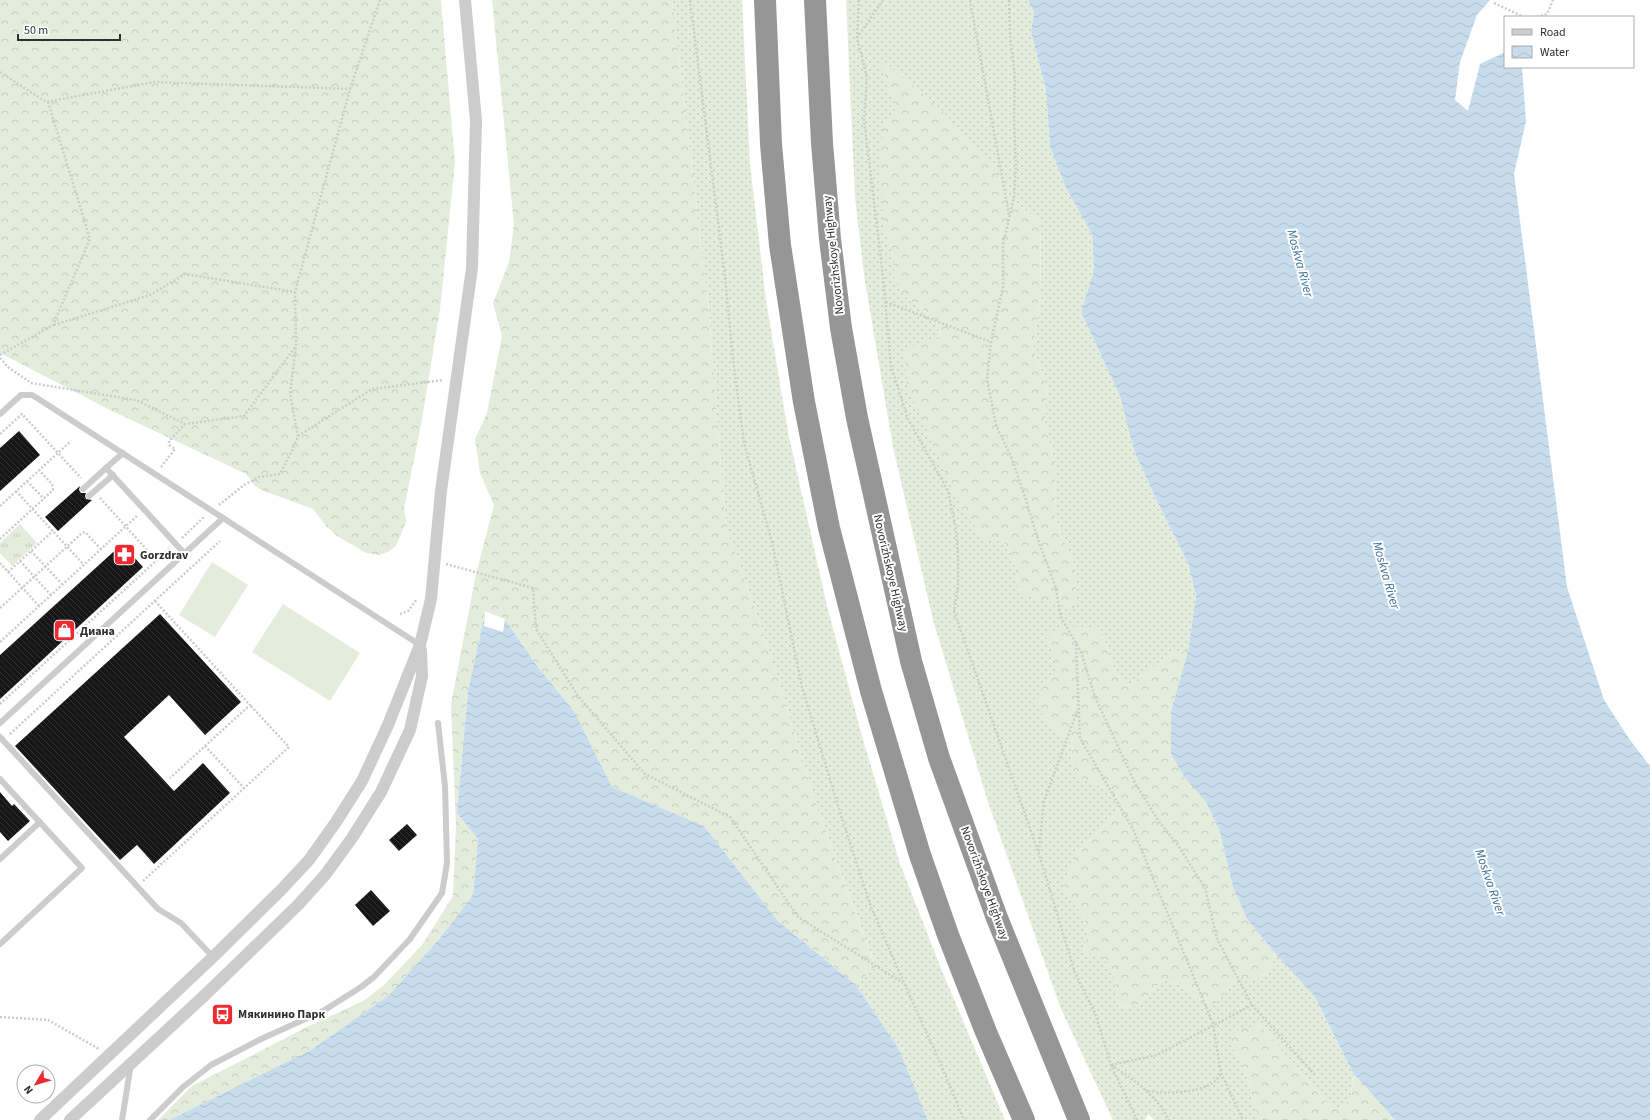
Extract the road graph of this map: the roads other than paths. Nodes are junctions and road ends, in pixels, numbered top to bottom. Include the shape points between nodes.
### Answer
1 (465, 0) edge
2 (765, 0) edge
3 (816, 0) edge
4 (0, 414) edge
5 (123, 453) junction
6 (106, 468) junction
7 (113, 475) junction
8 (83, 489) dead end
9 (89, 496) dead end
10 (223, 518) junction
11 (185, 554) junction
12 (420, 645) junction
13 (0, 723) edge
14 (438, 723) dead end
15 (1, 739) edge
16 (0, 779) edge
17 (40, 822) junction
18 (0, 860) edge
19 (0, 944) edge
20 (213, 958) junction
21 (132, 1063) junction
22 (40, 1120) edge
23 (70, 1120) edge
24 (122, 1120) edge
25 (150, 1120) edge
26 (1024, 1120) edge
27 (1079, 1120) edge

1 - 12 street via 476,121 472,268 443,475 431,599
2 - 26 highway via 771,144 780,245 804,402 829,528 871,690 920,855 986,1032
3 - 27 highway, Novorizhskoye Highway via 822,143 841,328 857,418 910,653 939,758 996,918
4 - 5 lane via 22,395 32,395
5 - 6 lane
5 - 10 lane
6 - 7 lane
6 - 8 lane
7 - 9 lane
7 - 11 lane
10 - 11 lane
10 - 12 lane
11 - 13 lane
12 - 20 street via 362,781 336,822 309,860
12 - 21 street via 422,676 410,730 381,792 352,838 325,875 298,905
14 - 25 lane via 445,786 447,863 442,893 410,938 374,977 323,1011 211,1065 183,1087
15 - 20 lane via 158,909 181,923
16 - 17 lane
17 - 18 lane
17 - 19 lane via 82,868
20 - 22 street
21 - 23 street
21 - 24 lane

